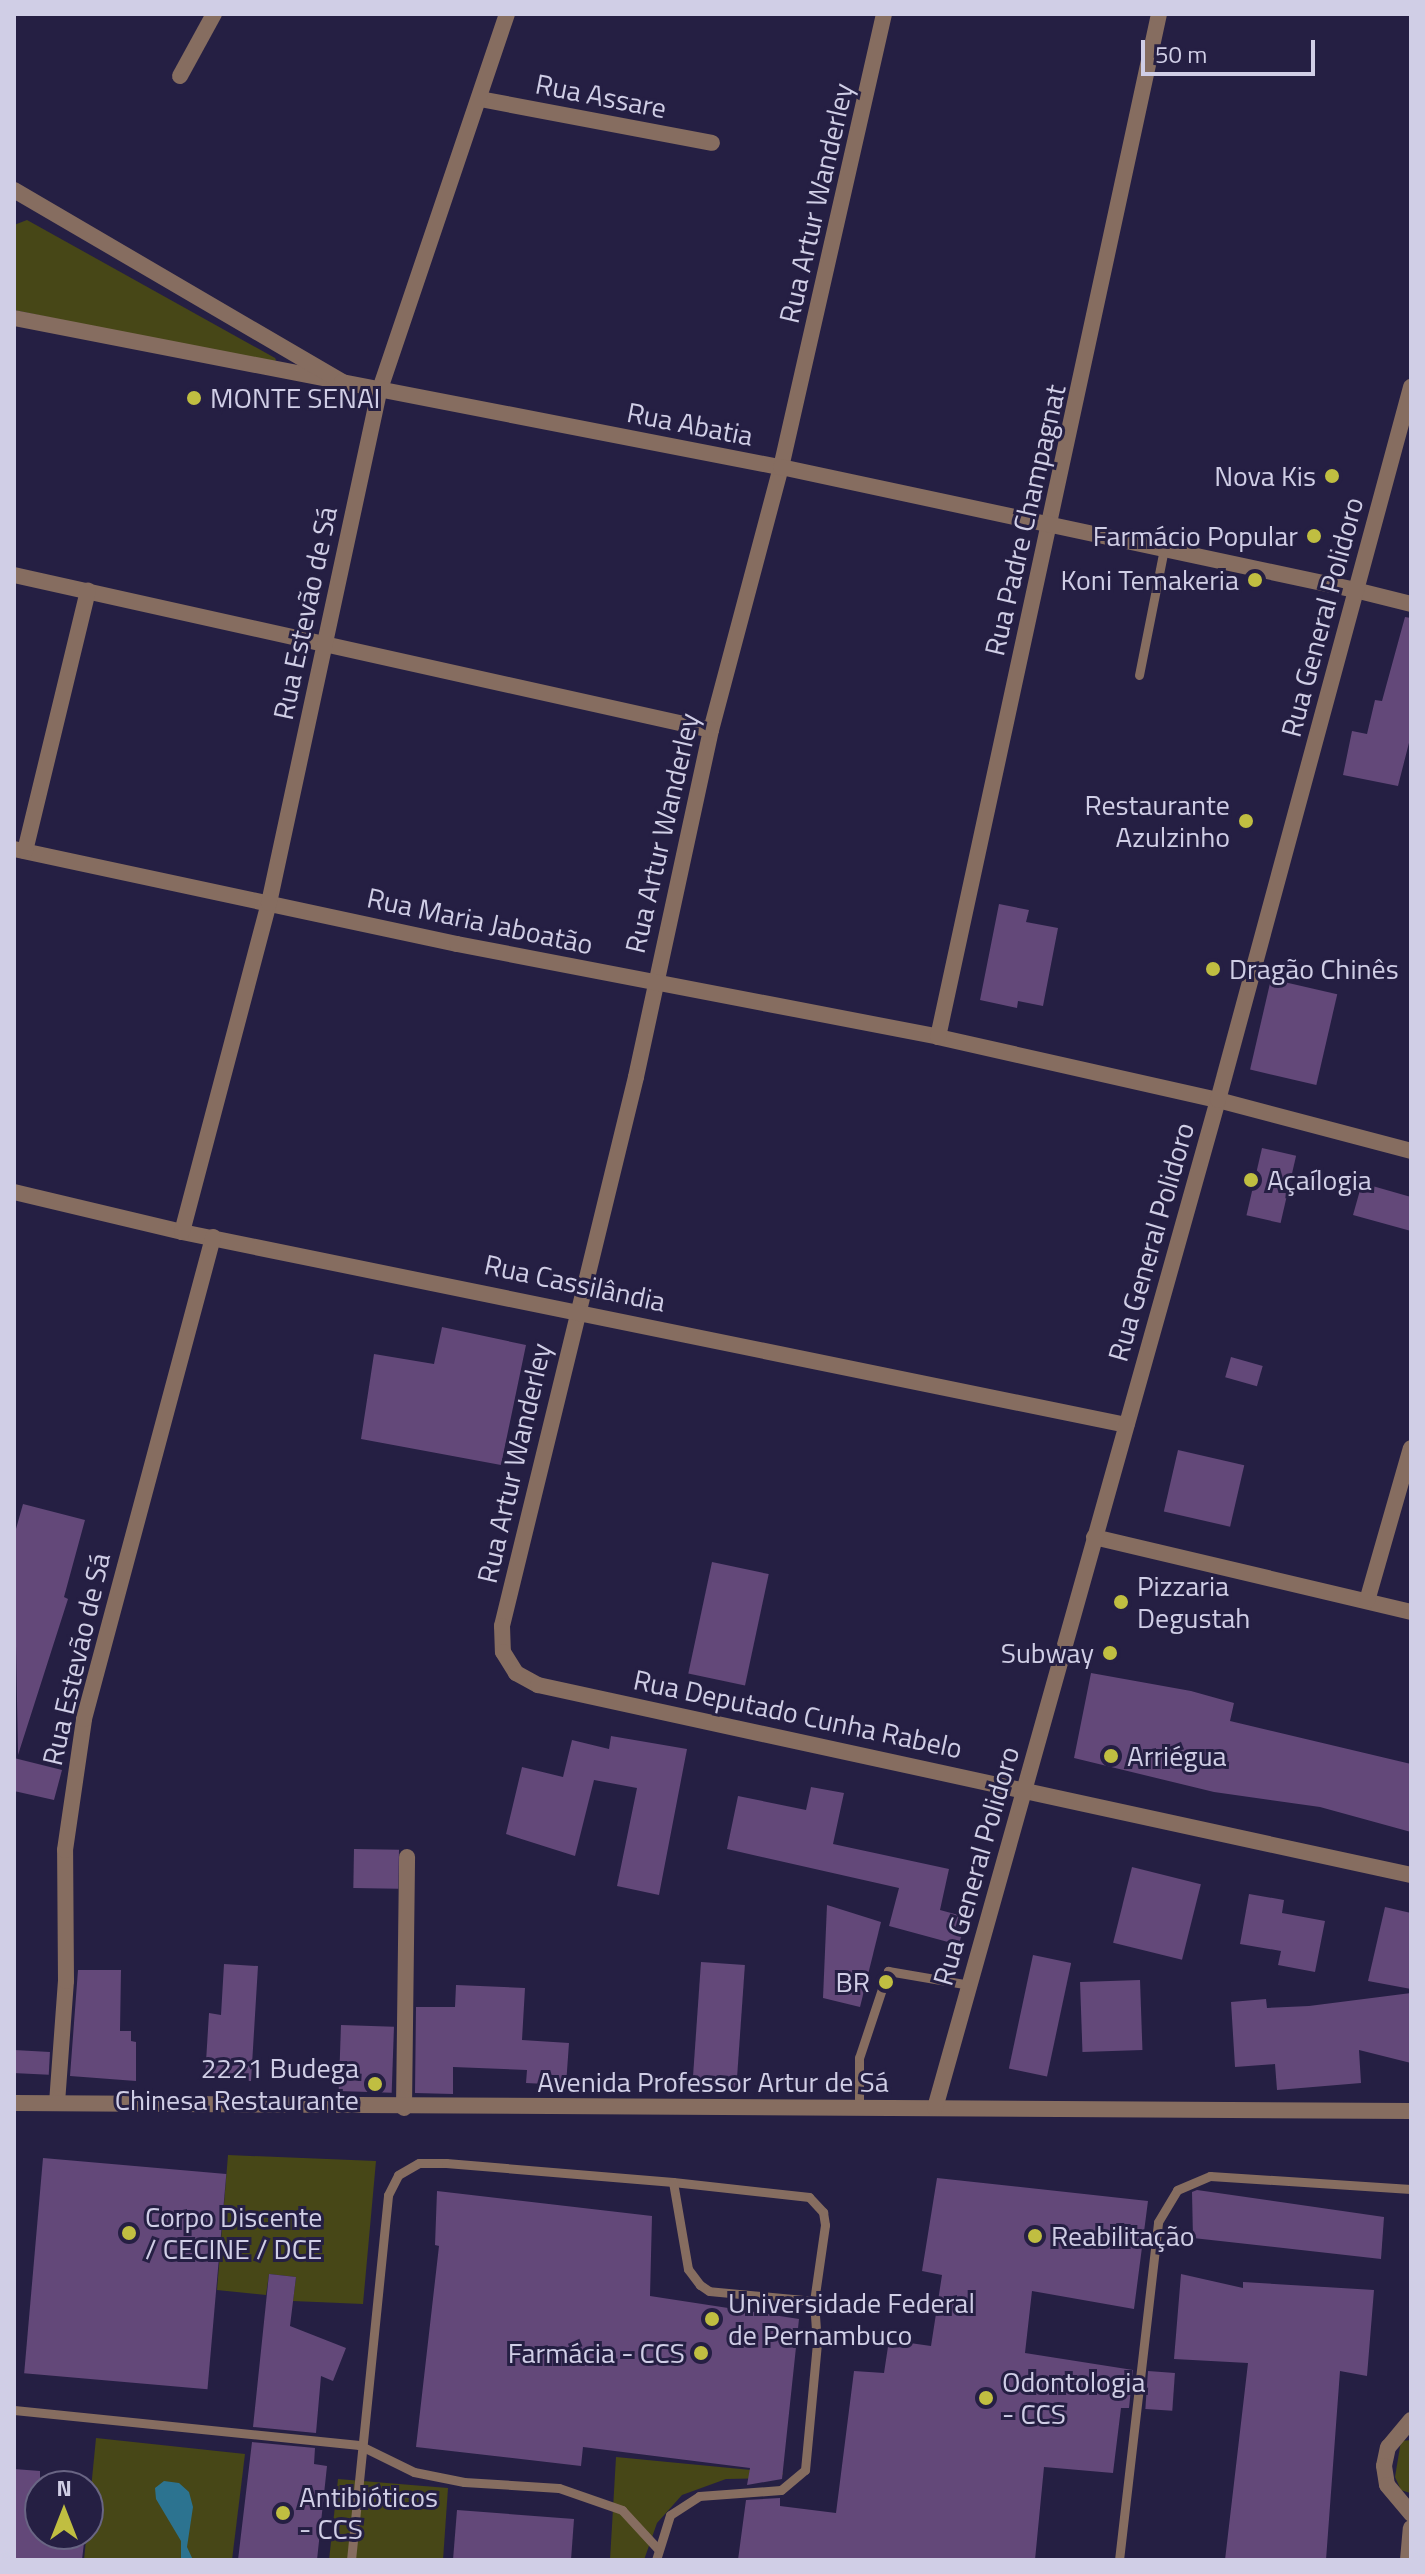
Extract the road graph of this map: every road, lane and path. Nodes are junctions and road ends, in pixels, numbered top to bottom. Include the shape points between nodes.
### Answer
1 (214, 14) edge
2 (507, 14) edge
3 (884, 14) edge
4 (1159, 14) edge
5 (180, 76) dead end
6 (480, 99) junction
7 (712, 143) dead end
8 (14, 190) edge
9 (14, 318) edge
10 (342, 382) junction
11 (1411, 387) edge
12 (379, 392) junction
13 (781, 467) junction
14 (1050, 524) junction
15 (1164, 549) junction
16 (14, 575) edge
17 (1355, 590) junction
18 (88, 591) junction
19 (1411, 604) edge
20 (325, 640) junction
21 (1139, 675) dead end
22 (711, 730) junction
23 (20, 850) edge
24 (269, 903) junction
25 (654, 984) junction
26 (938, 1037) junction
27 (1218, 1100) junction
28 (1411, 1151) edge
29 (15, 1196) edge
30 (182, 1232) junction
31 (213, 1237) junction
32 (578, 1309) junction
33 (1126, 1425) junction
34 (1411, 1448) edge
35 (1094, 1537) junction
36 (1367, 1601) junction
37 (1411, 1612) edge
38 (508, 1664) joint
39 (1025, 1790) junction
40 (407, 1857) dead end
41 (1411, 1875) edge
42 (970, 1985) junction
43 (14, 2103) edge
44 (57, 2103) junction
45 (404, 2108) junction
46 (935, 2108) junction
47 (859, 2109) junction
48 (1411, 2111) edge
49 (673, 2182) junction
50 (1411, 2189) edge
51 (814, 2301) junction
52 (14, 2410) edge
53 (1411, 2420) edge
54 (359, 2445) junction
55 (1411, 2514) edge
56 (1411, 2528) edge
57 (657, 2555) edge
58 (351, 2560) edge
59 (1119, 2560) edge
60 (1408, 2560) edge

1 - 5 street
2 - 6 street, Rua Estevão de Sá
3 - 13 street, Rua Artur Wanderley
4 - 14 street, Rua Padre Champagnat
6 - 7 street, Rua Assare
6 - 12 street, Rua Estevão de Sá
8 - 10 street
9 - 10 street, Rua Abatia
10 - 12 street, Rua Abatia
11 - 17 street, Rua General Polidoro
12 - 13 street, Rua Abatia
12 - 20 street, Rua Estevão de Sá
13 - 14 street, Rua Abatia
13 - 22 street, Rua Artur Wanderley
14 - 15 street, Rua Abatia
14 - 26 street, Rua Padre Champagnat
15 - 17 street, Rua Abatia
15 - 21 lane
16 - 18 street
17 - 19 street, Rua Abatia
17 - 27 street, Rua General Polidoro
18 - 20 street
18 - 23 street
20 - 22 street
20 - 24 street, Rua Estevão de Sá
22 - 25 street, Rua Artur Wanderley
23 - 24 street, Rua Maria Jaboatão
24 - 25 street, Rua Maria Jaboatão
24 - 30 street, Rua Estevão de Sá
25 - 26 street, Rua Maria Jaboatão
25 - 32 street, Rua Artur Wanderley
26 - 27 street, Rua Maria Jaboatão
27 - 28 street, Rua Maria Jaboatão
27 - 33 street, Rua General Polidoro
29 - 30 street, Rua Cassilândia
30 - 31 street, Rua Cassilândia
31 - 32 street, Rua Cassilândia
31 - 44 street, Rua Estevão de Sá via 84,1719 65,1850 66,1981
32 - 33 street, Rua Cassilândia via 831,1367
32 - 38 street, Rua Artur Wanderley via 502,1626
33 - 35 street, Rua General Polidoro
34 - 36 street
35 - 36 street
35 - 39 street, Rua General Polidoro
36 - 37 street
38 - 39 street, Rua Deputado Cunha Rabelo via 538,1685
39 - 41 street, Rua Deputado Cunha Rabelo
39 - 42 street, Rua General Polidoro
40 - 45 street
42 - 46 street, Rua General Polidoro
42 - 47 lane via 888,1971 859,2058
43 - 44 street, Avenida Professor Artur de Sá
44 - 45 street, Avenida Professor Artur de Sá
45 - 47 street, Avenida Professor Artur de Sá
46 - 47 street, Avenida Professor Artur de Sá
46 - 48 street, Avenida Professor Artur de Sá
49 - 51 lane via 688,2269 700,2285 709,2291
49 - 51 lane via 797,2195 818,2203 825,2225
49 - 54 lane via 446,2163 419,2163 403,2170 388,2195
50 - 59 lane via 1210,2176 1177,2190 1158,2222
51 - 57 lane via 817,2344 805,2470 781,2490 699,2496 670,2515
52 - 54 lane
53 - 55 street via 1388,2447 1384,2466 1387,2485
54 - 57 lane via 414,2472 464,2482 559,2488 622,2510
54 - 58 lane
56 - 60 street

